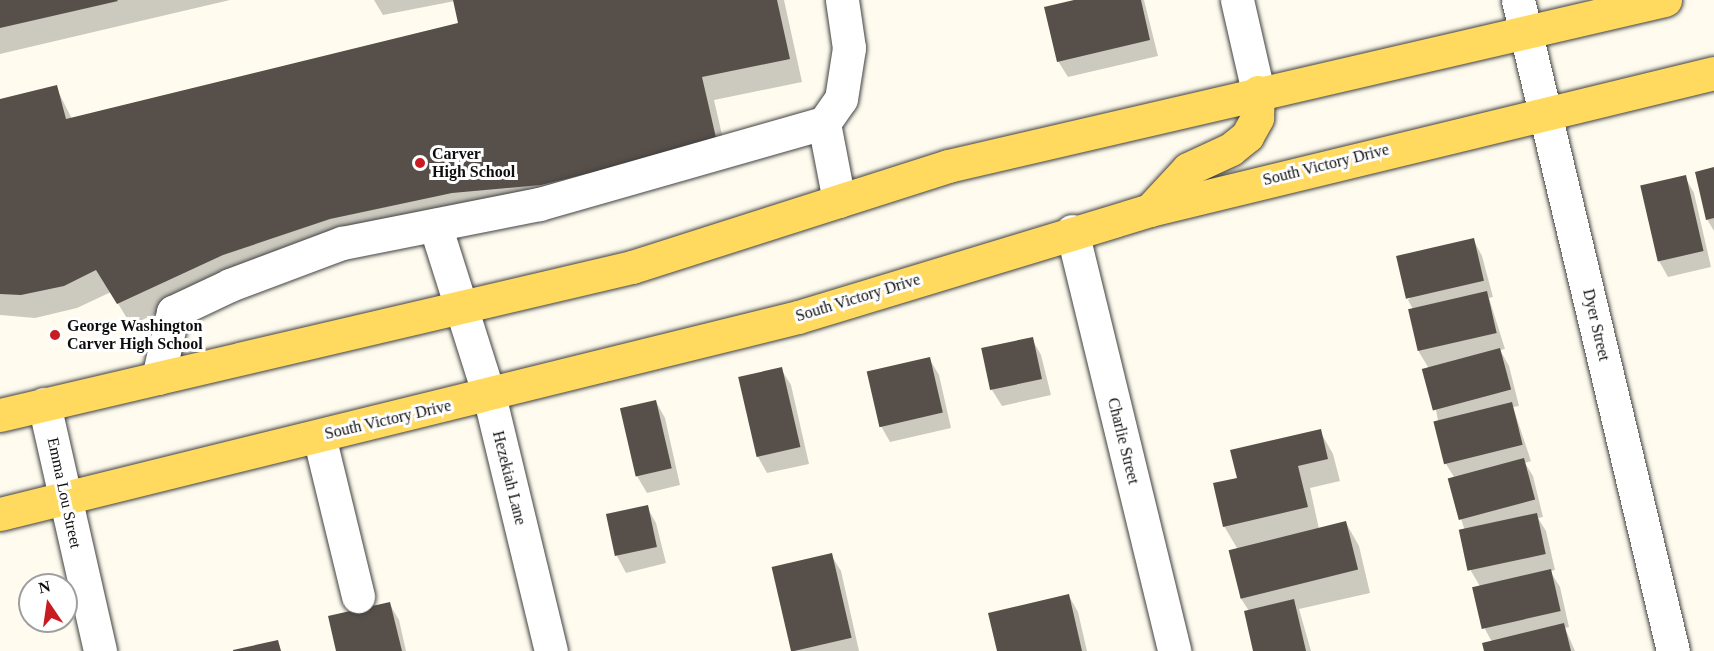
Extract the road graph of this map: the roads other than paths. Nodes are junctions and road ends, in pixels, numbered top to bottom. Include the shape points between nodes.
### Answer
1 (842, 0) edge
2 (1237, 0) edge
3 (1518, 0) edge
4 (1665, 0) edge
5 (1526, 34) junction
6 (1714, 73) edge
7 (1258, 92) junction
8 (1546, 112) junction
9 (824, 123) junction
10 (839, 201) junction
11 (1150, 210) junction
12 (435, 225) junction
13 (1072, 231) junction
14 (461, 306) junction
15 (158, 378) junction
16 (489, 395) junction
17 (44, 404) junction
18 (0, 415) edge
19 (319, 436) junction
20 (65, 498) junction
21 (0, 514) edge
22 (358, 596) dead end
23 (100, 651) edge
24 (550, 651) edge
25 (1174, 651) edge
26 (1674, 651) edge

1 - 9 street via 848,58 842,99
2 - 7 street
3 - 5 street, Dyer Street
4 - 5 main road
5 - 7 main road
5 - 8 street, Dyer Street
6 - 8 main road, South Victory Drive
7 - 10 main road via 948,166
7 - 11 main road via 1257,118 1247,136 1231,149 1188,169
8 - 11 main road, South Victory Drive
8 - 26 street, Dyer Street
9 - 10 street
9 - 12 street via 538,204
10 - 14 main road via 633,267
11 - 13 main road, South Victory Drive
12 - 14 street, Hezekiah Lane
12 - 15 street via 342,243 230,285 173,312
13 - 16 main road, South Victory Drive via 798,317
13 - 25 street, Charlie Street
14 - 15 main road
14 - 16 street, Hezekiah Lane
15 - 17 main road
16 - 19 main road, South Victory Drive
16 - 24 street, Hezekiah Lane
17 - 18 main road
17 - 20 street, Emma Lou Street
19 - 20 main road, South Victory Drive
19 - 22 street
20 - 21 main road, South Victory Drive
20 - 23 street, Emma Lou Street

